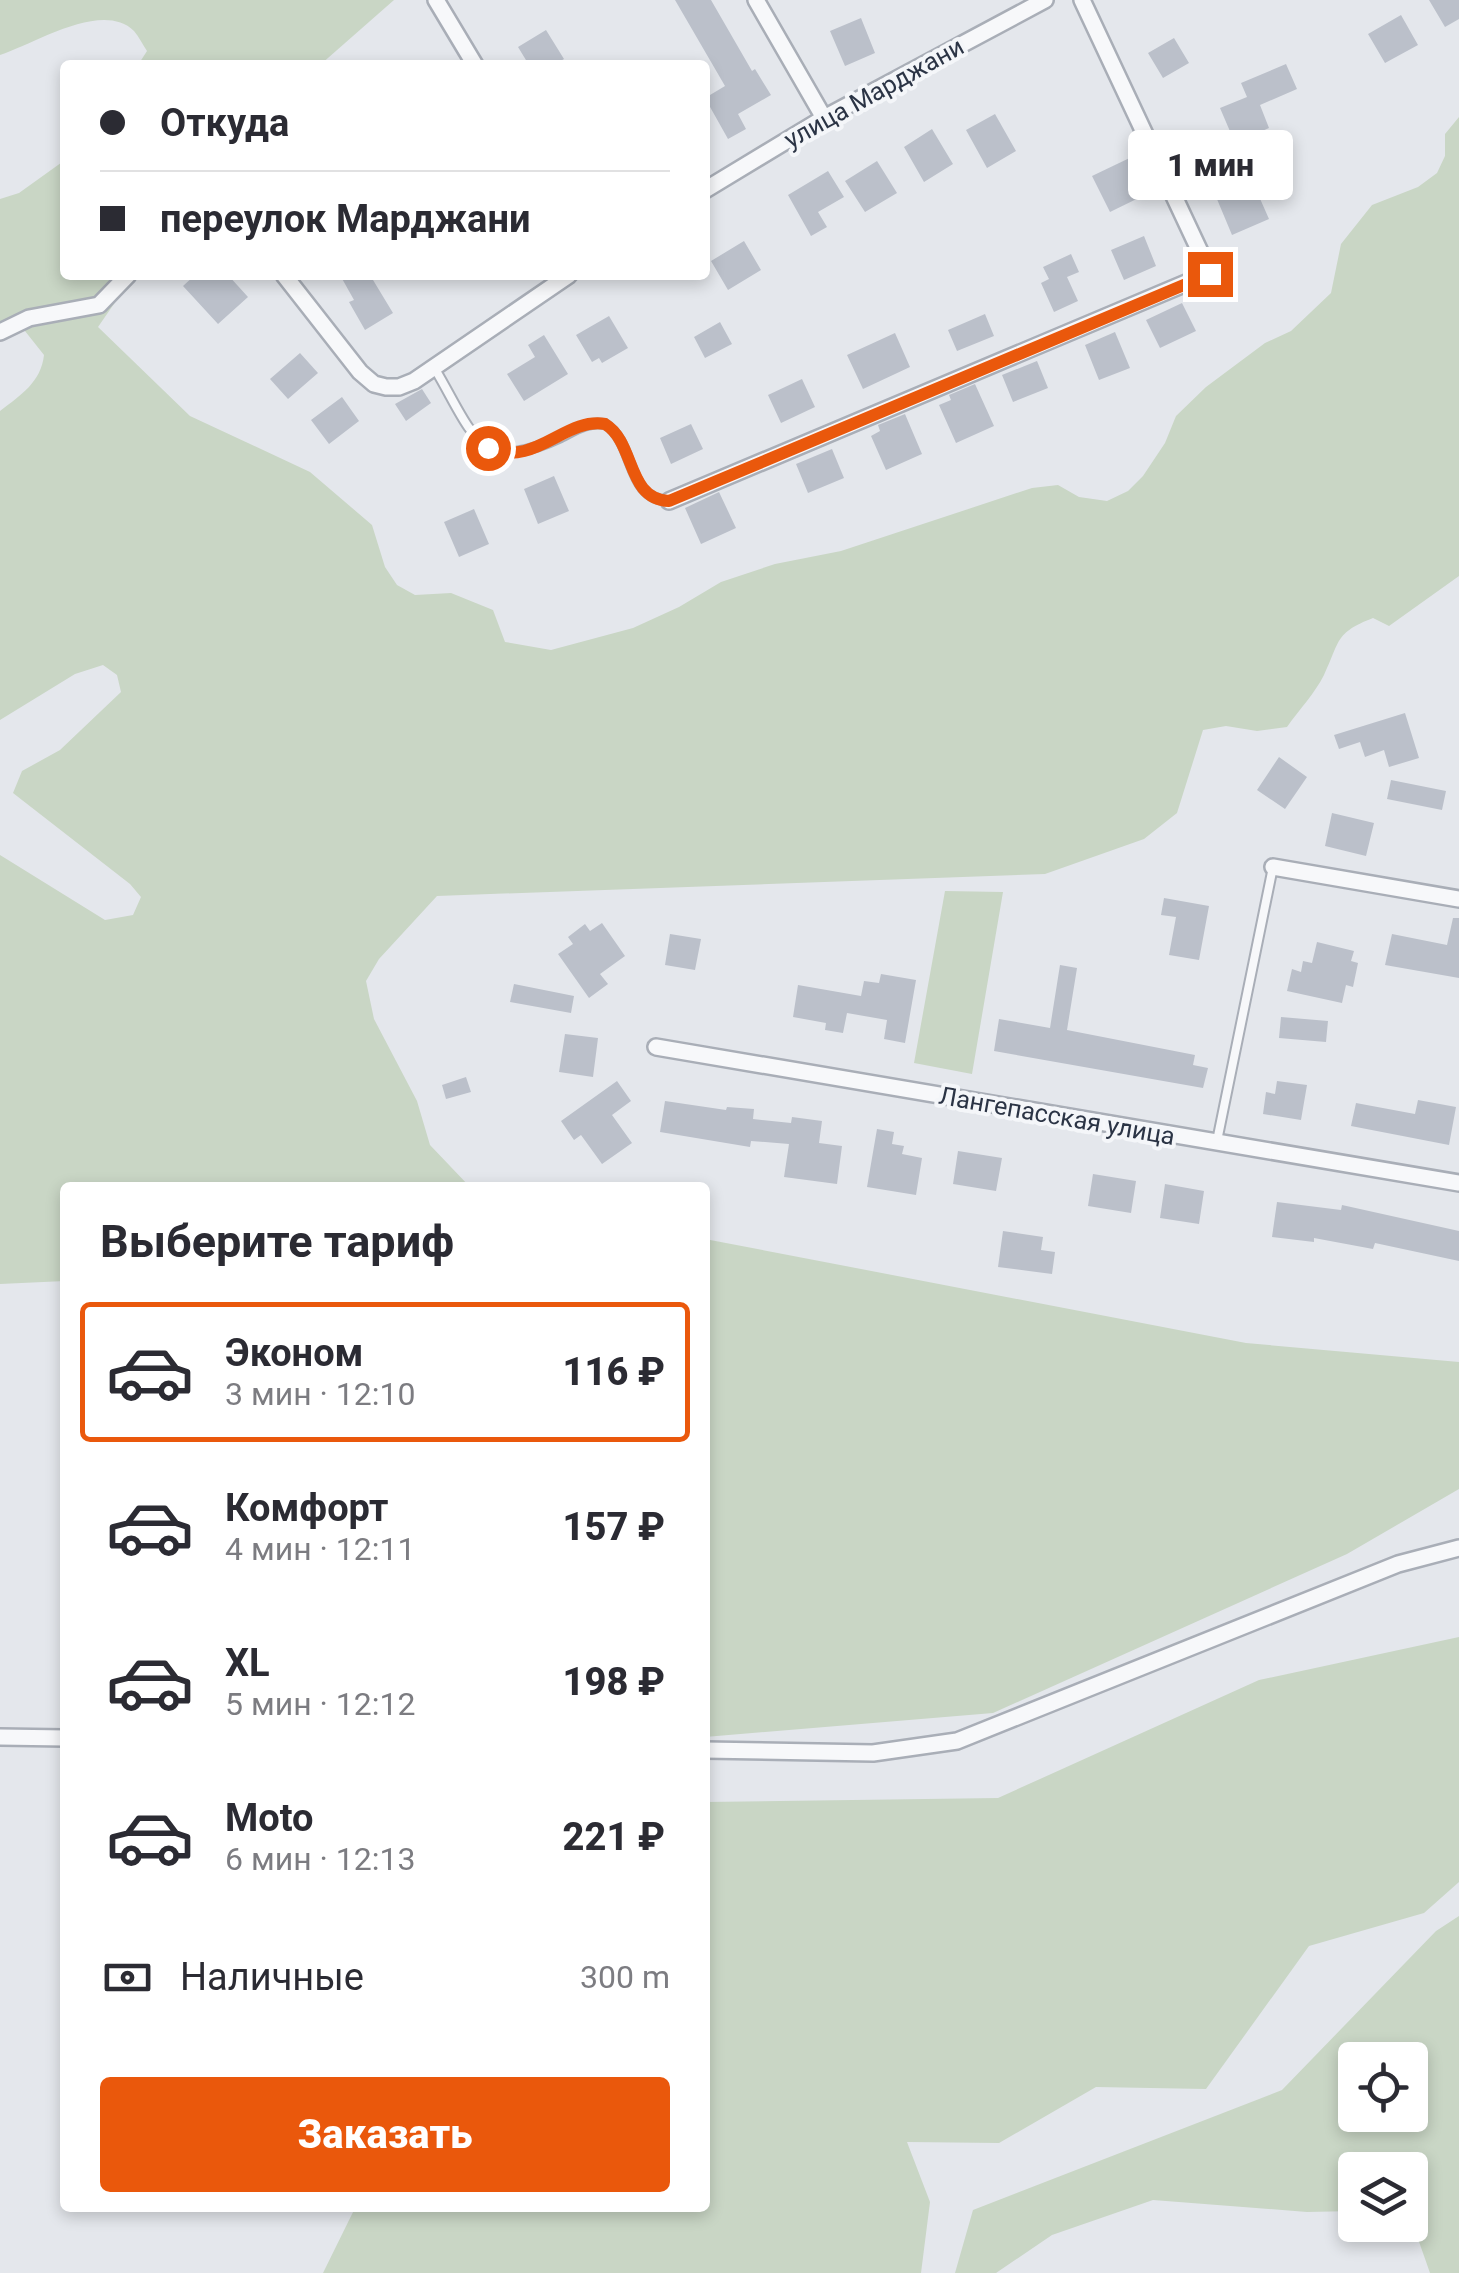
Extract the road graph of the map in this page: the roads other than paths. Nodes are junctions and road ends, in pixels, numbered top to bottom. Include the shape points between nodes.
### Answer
1 (436, 0) edge
2 (756, 0) edge
3 (1045, 0) edge
4 (1082, 0) edge
5 (472, 60) edge
6 (824, 118) junction
7 (710, 187) edge
8 (123, 280) edge
9 (288, 280) edge
10 (562, 280) edge
11 (0, 332) edge
12 (435, 370) junction
13 (669, 501) joint
14 (1273, 867) joint
15 (1459, 899) edge
16 (656, 1047) dead end
17 (1216, 1144) junction
18 (1459, 1183) edge
19 (1459, 1548) edge
20 (0, 1736) edge
21 (60, 1738) edge
22 (710, 1750) edge

1 - 5 street
2 - 6 street
3 - 6 street, улица Марджани
4 - 13 street via 1210,274
6 - 7 street, улица Марджани
8 - 11 street via 99,305 29,318
9 - 12 street via 374,384 399,387
10 - 12 street
12 - 13 lane via 488,448 515,454 585,425 605,424 618,434 646,494
14 - 15 street
14 - 17 lane
16 - 17 street, Лангепасская улица
17 - 18 street, Лангепасская улица
19 - 22 street via 1398,1564 956,1741 873,1753
20 - 21 street

